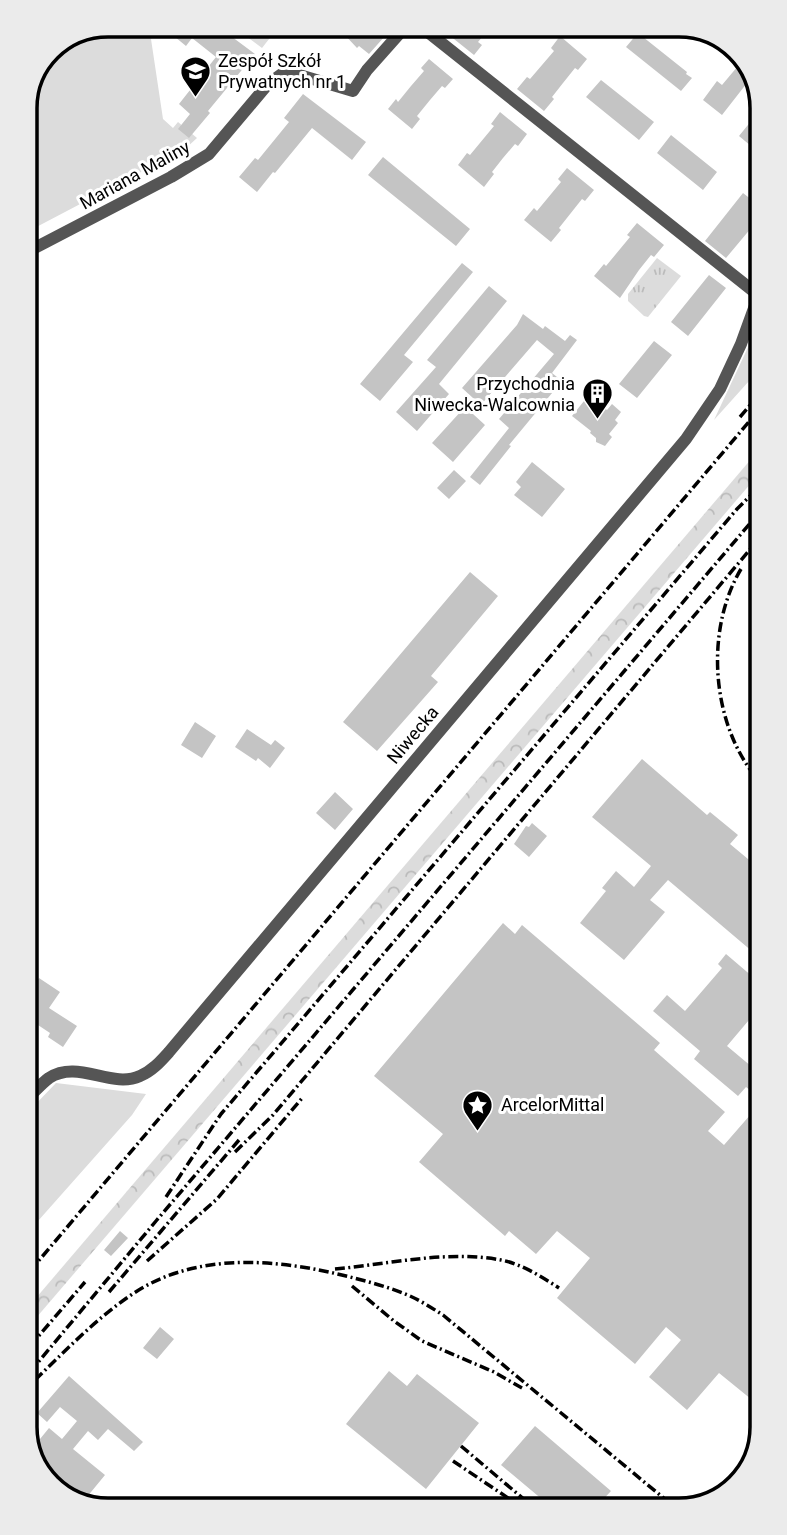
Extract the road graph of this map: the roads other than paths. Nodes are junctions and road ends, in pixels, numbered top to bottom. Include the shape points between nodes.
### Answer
1 (396, 37) edge
2 (434, 37) edge
3 (37, 247) edge
4 (750, 288) edge
5 (750, 319) edge
6 (37, 1089) edge

1 - 3 street, Mariana Maliny via 352,91 283,73 268,84 209,154
2 - 4 street
5 - 6 street, Niwecka via 720,389 686,439 169,1052 138,1077 124,1080 68,1071 48,1078

